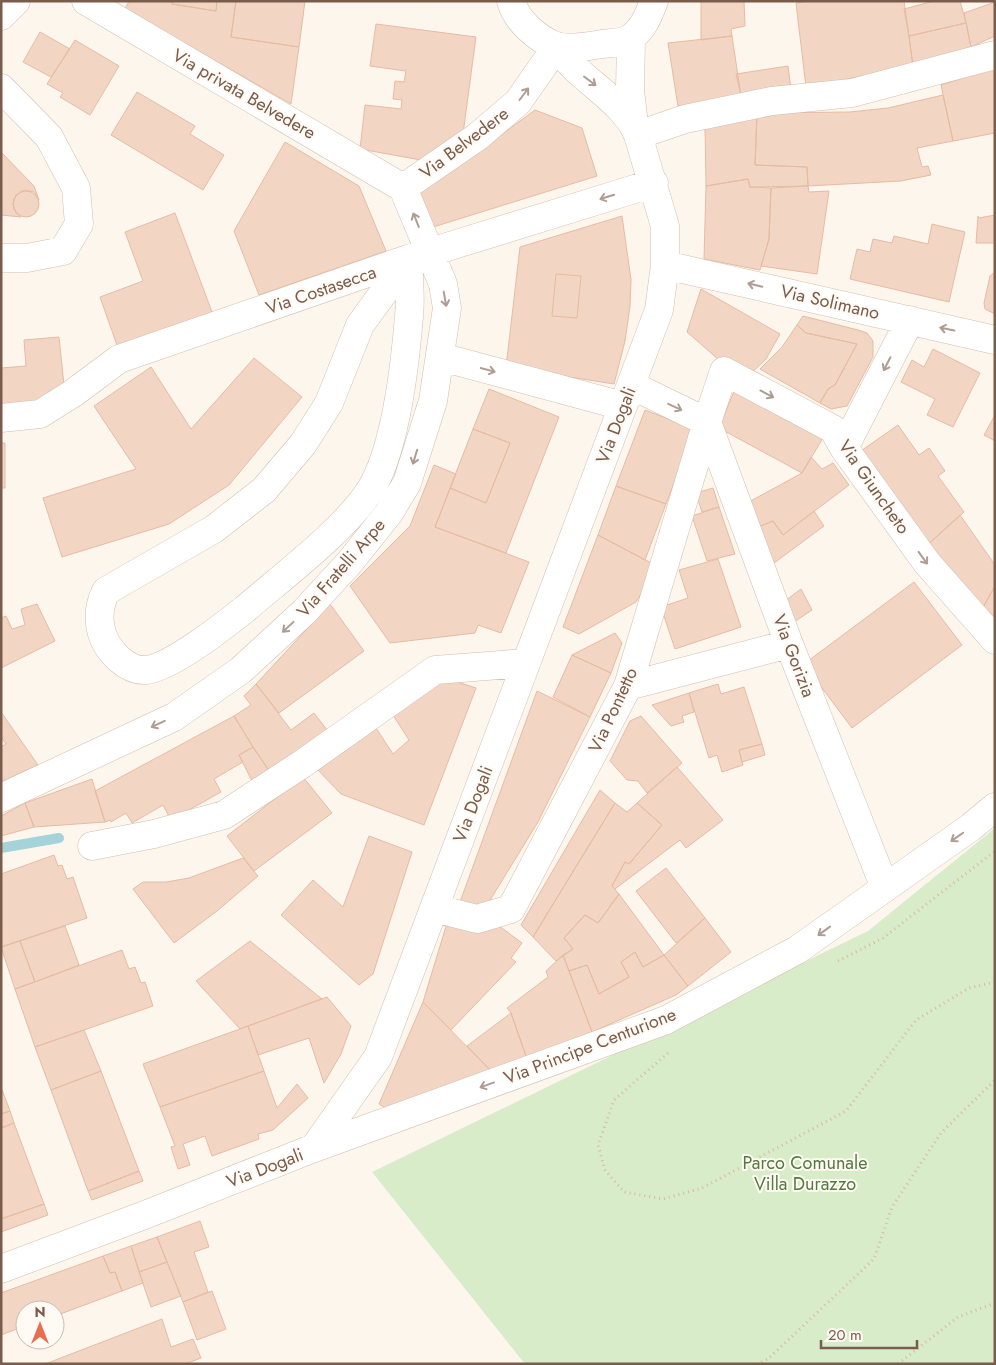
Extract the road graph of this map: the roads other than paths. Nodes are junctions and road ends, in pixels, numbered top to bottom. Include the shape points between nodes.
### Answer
1 (16, 1) edge
2 (86, 1) edge
3 (511, 1) edge
4 (654, 1) edge
5 (1, 16) edge
6 (631, 38) junction
7 (557, 46) junction
8 (995, 55) edge
9 (1, 88) edge
10 (636, 130) junction
11 (654, 183) junction
12 (402, 188) junction
13 (419, 256) junction
14 (1, 258) edge
15 (665, 265) junction
16 (910, 320) junction
17 (995, 340) edge
18 (441, 357) junction
19 (724, 371) joint
20 (627, 396) junction
21 (1, 418) edge
22 (707, 422) junction
23 (844, 448) junction
24 (995, 640) edge
25 (789, 644) junction
26 (526, 663) junction
27 (628, 686) junction
28 (1, 798) edge
29 (995, 806) edge
30 (92, 846) dead end
31 (885, 888) junction
32 (434, 908) junction
33 (314, 1148) junction
34 (1, 1269) edge

1 - 5 street
2 - 12 street, Via privata Belvedere
3 - 7 street via 515,14 537,34
4 - 6 street via 648,17
6 - 7 street via 591,45
6 - 10 street, Via Dogali via 630,90
7 -> 10 street, Via Dogali via 577,72 609,97
12 -> 7 street, Via Belvedere via 476,137 518,102
8 - 10 street via 852,93 772,101
9 - 14 street via 49,137 76,188 79,224 62,251 27,258
10 - 11 street, Via Dogali
11 -> 13 street, Via Costasecca
11 - 15 street, Via Dogali via 665,226
13 -> 12 street, Via Fratelli Arpe
13 - 13 street via 396,409 384,460 370,489 341,525 235,617 156,669 134,669 126,664 102,637 99,618 106,591 214,529 264,490 302,444 329,403 360,325
13 -> 18 street, Via Fratelli Arpe via 443,284 447,308
13 - 21 street, Via Costasecca via 119,359 40,414
16 -> 15 street, Via Solimano
15 - 20 street, Via Dogali via 659,310
17 -> 16 street, Via Solimano
16 -> 23 street
18 -> 20 street
18 -> 28 street, Via Fratelli Arpe via 433,401 408,483 389,513 349,563 304,612 242,670 174,717
19 - 22 street, Via Pontetto
19 -> 23 street, Via Giuncheto via 833,429
20 -> 22 street
20 - 26 street, Via Dogali
22 - 25 street, Via Gorizia
22 - 27 street, Via Pontetto
23 -> 24 street, Via Giuncheto via 927,564
25 - 27 street
25 - 31 street, Via Gorizia
26 - 30 street via 435,670 224,815
26 - 32 street, Via Dogali
27 - 32 street, Via Pontetto via 510,909 476,919
29 -> 31 street, Via Principe Centurione via 972,827
31 -> 33 street, Via Principe Centurione via 797,950 666,1020
32 - 33 street, Via Dogali via 378,1057
33 - 34 street, Via Dogali

